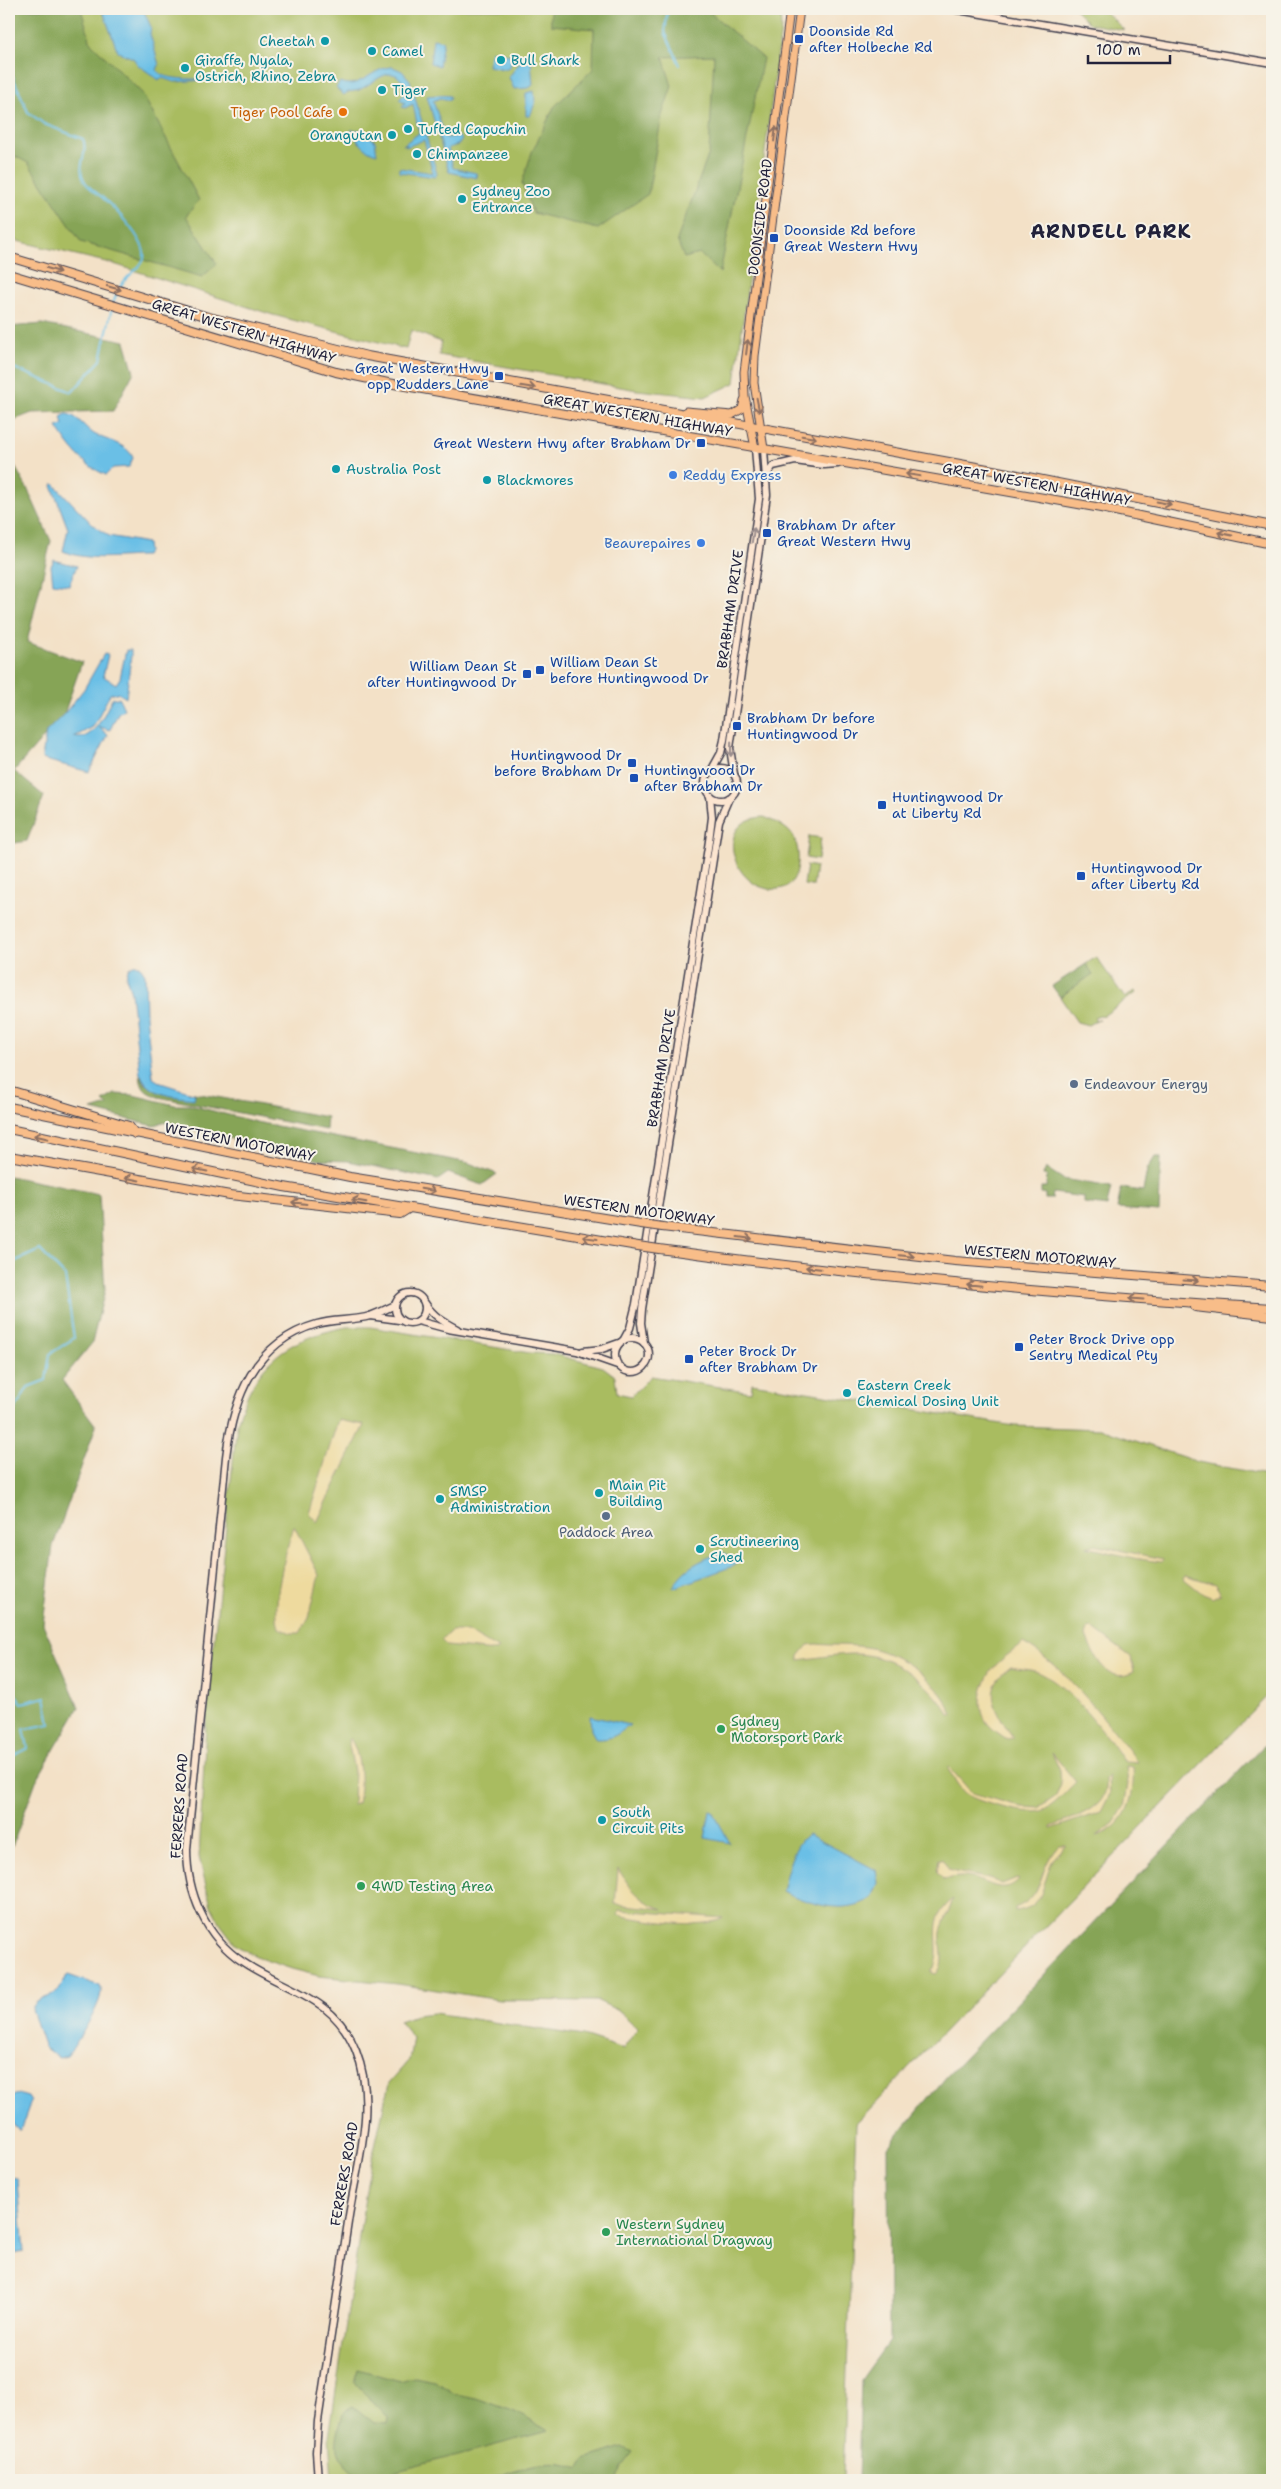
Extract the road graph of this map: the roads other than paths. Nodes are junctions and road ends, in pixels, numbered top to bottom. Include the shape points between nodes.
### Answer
1 (785, 9) edge
2 (790, 9) edge
3 (800, 9) edge
4 (952, 9) edge
5 (788, 27) junction
6 (1272, 63) edge
7 (9, 257) edge
8 (9, 274) edge
9 (745, 396) junction
10 (653, 409) junction
11 (751, 426) junction
12 (761, 428) junction
13 (755, 448) junction
14 (764, 449) junction
15 (841, 463) junction
16 (768, 476) junction
17 (1272, 526) edge
18 (1272, 544) edge
19 (711, 771) junction
20 (734, 774) junction
21 (710, 796) junction
22 (729, 798) junction
23 (9, 1090) edge
24 (9, 1107) edge
25 (11, 1130) edge
26 (135, 1134) junction
27 (9, 1156) edge
28 (408, 1209) junction
29 (1272, 1286) edge
30 (1160, 1301) junction
31 (425, 1304) junction
32 (395, 1306) junction
33 (1272, 1308) edge
34 (369, 1316) junction
35 (1272, 1316) edge
36 (399, 1320) junction
37 (418, 1321) junction
38 (463, 1332) junction
39 (622, 1342) junction
40 (644, 1343) junction
41 (577, 1351) junction
42 (620, 1366) junction
43 (318, 2480) edge

1 - 5 main road
2 - 5 main road, DOONSIDE ROAD
3 -> 12 main road, DOONSIDE ROAD via 755,356 754,383
4 - 6 street
9 -> 5 main road, DOONSIDE ROAD via 744,372
7 -> 10 highway, GREAT WESTERN HIGHWAY via 205,316 367,356
8 - 13 highway, GREAT WESTERN HIGHWAY via 336,372
9 - 10 main road via 742,408 732,414
9 - 11 main road, DOONSIDE ROAD
10 - 11 highway, GREAT WESTERN HIGHWAY
11 - 12 highway, GREAT WESTERN HIGHWAY
11 - 13 main road, DOONSIDE ROAD
12 - 14 main road, DOONSIDE ROAD
12 -> 17 highway, GREAT WESTERN HIGHWAY via 1099,490
13 - 14 highway, GREAT WESTERN HIGHWAY
19 -> 13 street, BRABHAM DRIVE via 724,740 759,499
14 - 15 highway, GREAT WESTERN HIGHWAY
14 - 16 street, BRABHAM DRIVE
15 - 16 street via 783,462 773,466
18 -> 15 highway, GREAT WESTERN HIGHWAY via 1101,508
16 -> 20 street, BRABHAM DRIVE via 768,495 730,748
19 - 20 street via 723,768
19 - 21 street via 705,783
20 - 22 street via 737,788
21 - 22 street via 719,800
21 - 39 street, BRABHAM DRIVE via 709,841 636,1304 630,1328
22 - 40 street, BRABHAM DRIVE via 719,821 642,1309
23 - 26 highway via 129,1126
24 - 26 highway, WESTERN MOTORWAY
28 -> 25 highway via 284,1187
26 -> 29 highway, WESTERN MOTORWAY, bridge via 350,1177 641,1224 955,1261
28 -> 27 highway via 400,1214 230,1196
30 -> 28 highway, bridge via 898,1277 638,1246
30 - 33 highway
30 - 35 highway
31 - 32 street via 419,1296 409,1293 400,1297
31 - 37 street via 425,1313
31 - 38 street via 443,1322
32 - 34 street, FERRERS ROAD
32 - 36 street
34 - 36 street, FERRERS ROAD
34 - 43 street, FERRERS ROAD via 316,1324 285,1339 256,1367 236,1402 225,1466 186,1849 195,1901 216,1938 243,1962 302,1992 331,2013 350,2035 364,2075 366,2120 354,2179 318,2421
36 - 37 street via 409,1324
37 - 38 street
38 - 41 street
39 - 40 street via 632,1338
39 - 41 street via 602,1349
39 - 42 street via 615,1354
40 - 42 street via 649,1358 643,1368 630,1372
41 - 42 street

